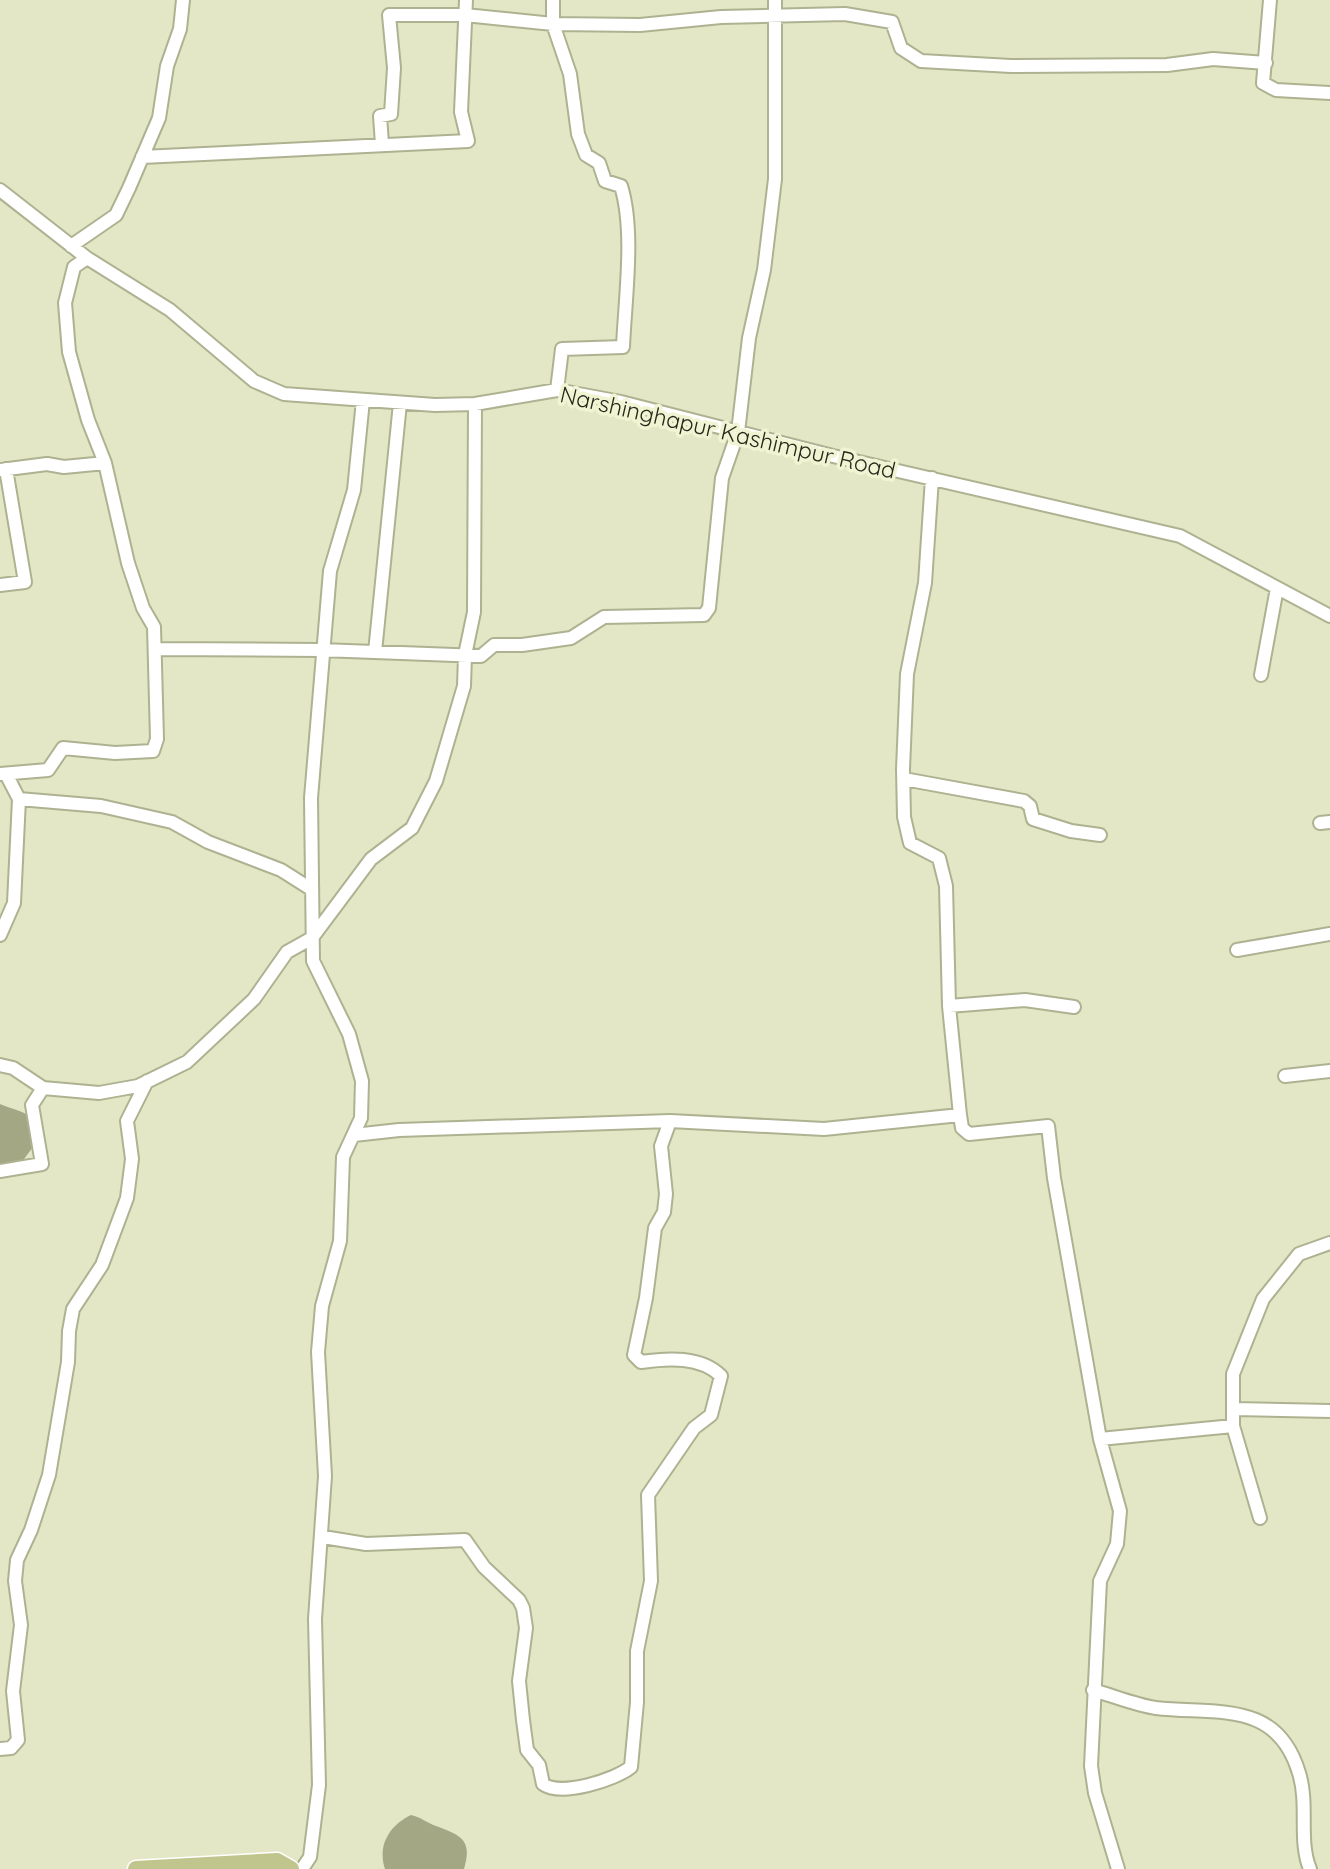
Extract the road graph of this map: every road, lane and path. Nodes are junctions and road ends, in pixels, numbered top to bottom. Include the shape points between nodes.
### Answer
1 (183, 0) edge
2 (466, 0) edge
3 (554, 0) edge
4 (775, 0) edge
5 (1270, 0) edge
6 (774, 14) junction
7 (465, 15) junction
8 (553, 24) junction
9 (1266, 63) junction
10 (1330, 93) edge
11 (382, 144) junction
12 (142, 157) junction
13 (0, 190) edge
14 (72, 246) junction
15 (87, 258) junction
16 (556, 390) junction
17 (363, 400) junction
18 (400, 403) junction
19 (475, 404) junction
20 (738, 432) junction
21 (105, 463) junction
22 (3, 469) edge
23 (932, 478) junction
24 (0, 585) edge
25 (1277, 588) junction
26 (1330, 616) edge
27 (155, 649) junction
28 (321, 650) junction
29 (375, 652) junction
30 (465, 654) junction
31 (1261, 675) dead end
32 (3, 774) edge
33 (904, 779) junction
34 (19, 799) junction
35 (1100, 835) dead end
36 (311, 889) junction
37 (1330, 934) edge
38 (0, 935) edge
39 (312, 938) junction
40 (1237, 950) dead end
41 (949, 1006) junction
42 (1074, 1007) dead end
43 (0, 1065) edge
44 (1330, 1071) edge
45 (1285, 1076) dead end
46 (147, 1081) junction
47 (43, 1087) junction
48 (960, 1115) junction
49 (670, 1121) junction
50 (354, 1135) junction
51 (0, 1171) edge
52 (1330, 1243) edge
53 (1233, 1409) junction
54 (1330, 1410) edge
55 (1233, 1426) junction
56 (1100, 1438) junction
57 (1260, 1518) dead end
58 (323, 1537) junction
59 (1093, 1690) junction
60 (0, 1749) edge
61 (136, 1869) edge
62 (291, 1869) edge
63 (302, 1869) edge
64 (1118, 1869) edge
65 (1310, 1869) edge

1 - 12 street via 159,118
2 - 7 street
3 - 8 street
4 - 6 street
5 - 9 street
6 - 8 street via 640,25
6 - 9 street via 880,18 892,22 901,48 920,61 1011,66 1167,65 1213,59
6 - 20 street via 775,179
7 - 8 street
7 - 11 street via 461,112 468,141
7 - 11 street via 389,15 394,68 391,114 380,116
8 - 16 street via 570,74 578,134 586,155 599,163 605,181 621,186 627,267 623,347 562,349
9 - 10 street via 1264,83 1276,90
11 - 12 street
12 - 14 street via 116,215
13 - 14 street, Narshinghapur Kashimpur Road
14 - 15 street, Narshinghapur Kashimpur Road
15 - 17 street, Narshinghapur Kashimpur Road via 170,310 254,381 284,394
15 - 21 street via 74,267 65,303 69,352
16 - 19 street, Narshinghapur Kashimpur Road
16 - 20 street, Narshinghapur Kashimpur Road
17 - 18 street, Narshinghapur Kashimpur Road
17 - 28 street via 354,490 330,570
18 - 19 street, Narshinghapur Kashimpur Road
18 - 29 street
19 - 30 street via 474,612
20 - 23 street, Narshinghapur Kashimpur Road
20 - 30 street via 722,478 709,608 704,615 604,617 570,638 494,645 481,656
21 - 22 street
21 - 27 street via 128,563 154,627
22 - 24 street via 25,582
23 - 25 street, Narshinghapur Kashimpur Road via 1180,536
23 - 33 street via 925,583 907,674
25 - 26 street, Narshinghapur Kashimpur Road
25 - 31 street
27 - 28 street
27 - 32 street via 157,739 153,751 63,748 48,771
28 - 29 street
28 - 36 street via 311,798
29 - 30 street
30 - 39 street via 464,686 436,781 412,828 371,859
32 - 34 street
33 - 35 street via 1024,800 1033,819
33 - 41 street via 904,817 910,843 939,858 946,886
34 - 36 street via 101,806 172,822 208,842 281,870
34 - 38 street via 14,902
36 - 39 street
37 - 40 street
39 - 46 street via 288,952 254,999 187,1062
39 - 50 street via 313,961 349,1034 362,1081 361,1118
41 - 42 street via 1025,1000
41 - 48 street
43 - 47 street
44 - 45 street
46 - 47 street via 99,1093
46 - 60 street via 127,1121 132,1159 127,1198 112,1244 73,1309 49,1475 18,1560 15,1581 21,1625 13,1691 18,1740 11,1748
47 - 51 street via 32,1105 42,1164
48 - 49 street via 824,1129
48 - 56 street via 962,1128 970,1134 1034,1126 1048,1126 1051,1131 1054,1178
49 - 50 street
49 - 58 street via 661,1146 664,1212 655,1228 634,1355 641,1362 686,1360 713,1368 721,1376 711,1415 694,1428 648,1495 650,1581 637,1651 631,1767 582,1787 543,1784 539,1765 527,1750 523,1720 519,1681 526,1628 523,1608 465,1540 366,1544
50 - 58 street via 343,1157 340,1241 322,1306 319,1341
52 - 53 street via 1299,1254 1263,1299 1233,1374
53 - 54 street
53 - 55 street
55 - 56 street
55 - 57 street
56 - 59 street via 1119,1521 1117,1544 1100,1581
58 - 63 street via 316,1619 319,1785 310,1857
59 - 64 street via 1092,1777
59 - 65 street via 1152,1707 1247,1715 1272,1727 1298,1770
61 - 62 main road via 277,1861

